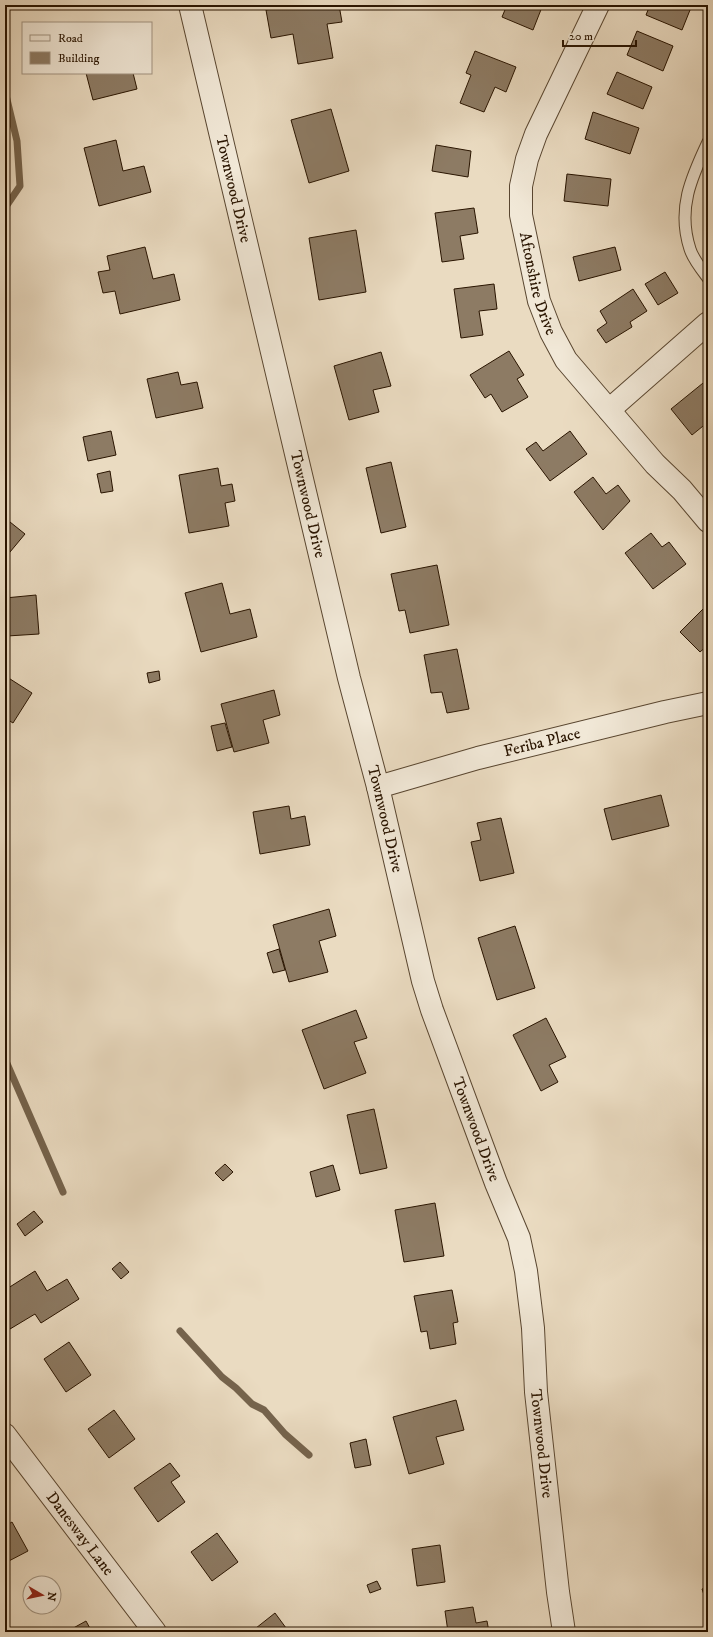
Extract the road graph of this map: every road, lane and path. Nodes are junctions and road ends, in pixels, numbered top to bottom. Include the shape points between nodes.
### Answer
1 (190, 5) edge
2 (598, 5) edge
3 (708, 142) edge
4 (708, 278) edge
5 (708, 323) edge
6 (609, 410) junction
7 (708, 522) edge
8 (708, 703) edge
9 (378, 787) junction
10 (5, 1435) edge
11 (155, 1632) edge
12 (564, 1632) edge

1 - 9 street, Townwood Drive via 349,678
2 - 6 street, Aftonshire Drive via 536,134 527,159 522,186 522,214 539,301 551,332 566,360
3 - 4 lane via 692,177 685,203 690,251
5 - 6 street
6 - 7 street, Aftonshire Drive
8 - 9 street, Feriba Place via 478,758
9 - 12 street, Townwood Drive via 430,1003 520,1244 526,1271 536,1392
10 - 11 street, Danesway Lane

